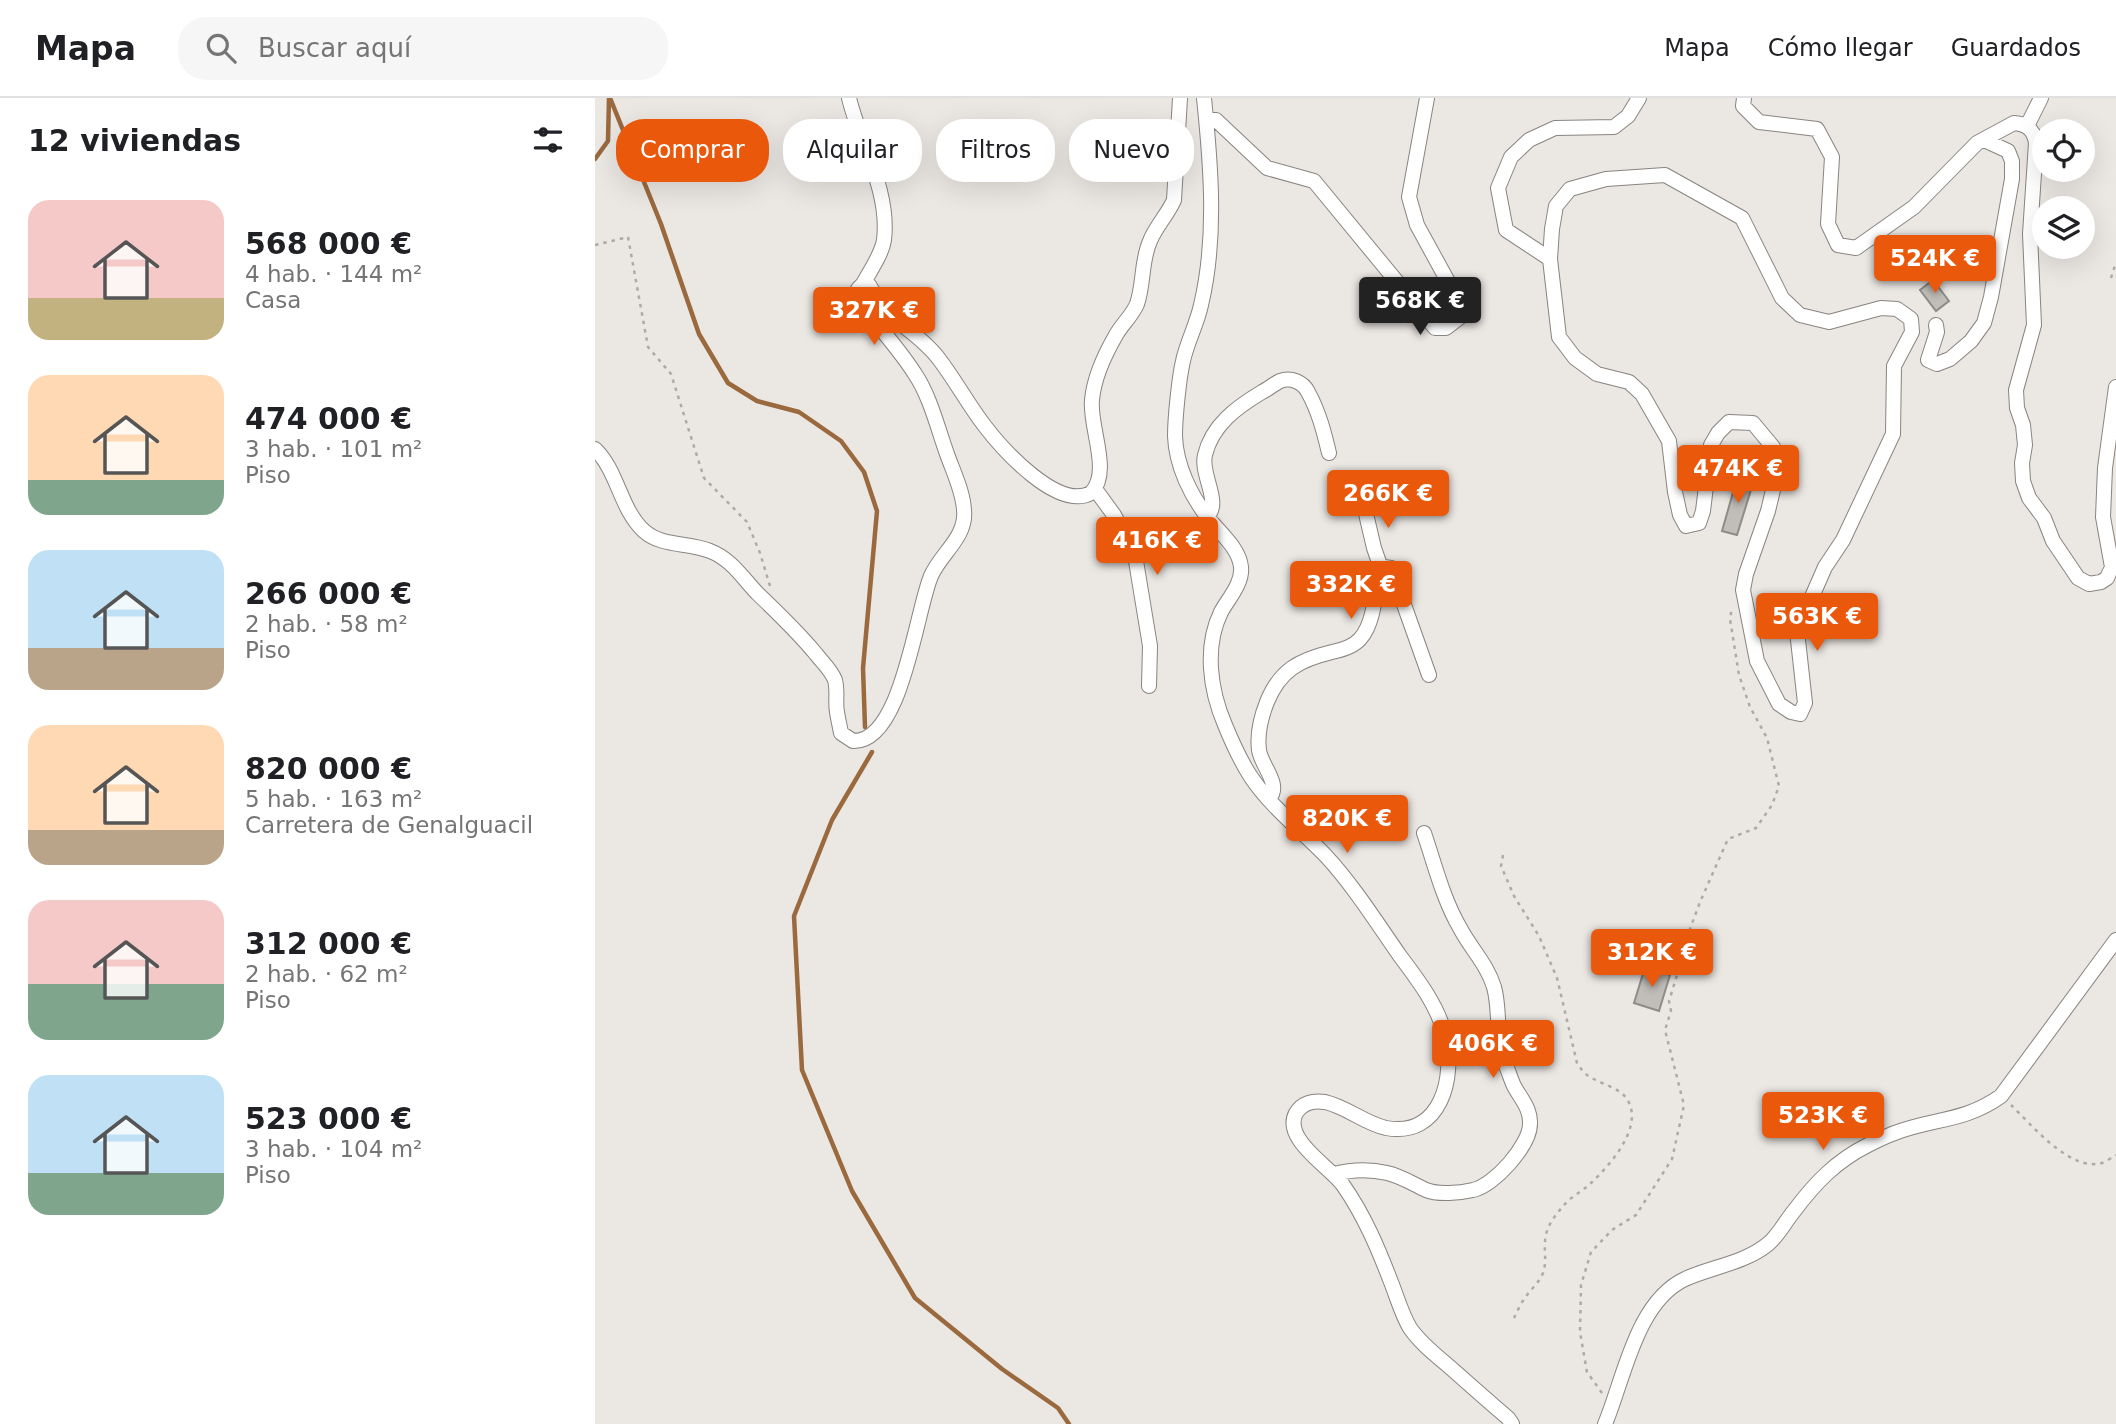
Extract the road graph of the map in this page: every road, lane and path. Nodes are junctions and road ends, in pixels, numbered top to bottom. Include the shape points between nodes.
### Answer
1 (849, 98) edge
2 (1180, 98) edge
3 (1204, 98) edge
4 (1427, 98) edge
5 (1639, 98) edge
6 (1744, 98) edge
7 (2041, 98) edge
8 (1206, 119) junction
9 (2027, 126) junction
10 (1984, 140) junction
11 (595, 245) edge
12 (1550, 259) junction
13 (2116, 262) edge
14 (2112, 278) dead end
15 (863, 284) junction
16 (1936, 325) dead end
17 (2116, 387) edge
18 (595, 449) edge
19 (1329, 453) dead end
20 (1095, 489) junction
21 (1363, 501) dead end
22 (1207, 516) junction
23 (1381, 568) junction
24 (771, 589) dead end
25 (1743, 590) junction
26 (1429, 675) dead end
27 (1149, 686) dead end
28 (1269, 799) junction
29 (1424, 833) dead end
30 (1503, 855) dead end
31 (2116, 940) edge
32 (2001, 1096) junction
33 (2116, 1155) edge
34 (1334, 1174) junction
35 (1514, 1318) dead end
36 (1612, 1407) junction
37 (1513, 1424) edge
38 (1605, 1424) edge

1 - 15 street via 877,178 884,216 884,242
2 - 20 street via 1174,200 1150,240 1136,305 1097,376 1091,401 1100,475
3 - 8 street
4 - 8 street via 1409,197 1417,225 1457,298 1459,318 1446,328 1435,328 1314,181 1267,168 1216,120
5 - 12 street via 1614,127 1555,128 1529,139 1511,157 1498,188 1506,230
6 - 10 street via 1743,106 1759,122 1817,129 1832,157 1828,224 1838,245 1847,247 1856,248 1914,207
7 - 9 street
8 - 22 street via 1212,232 1201,306 1182,362 1175,438 1185,483
9 - 10 street via 2014,123
9 - 17 street via 2036,143 2030,233 2033,325 2016,390 2025,445 2023,481 2053,541 2078,578 2089,584 2107,578 2112,567 2103,517
10 - 16 street via 2008,151 2012,161 1991,297 1984,323 1971,341 1937,364 1928,360
11 - 24 path via 628,236 648,347 671,374 704,478 747,522
12 - 25 street via 1559,337 1575,358 1597,374 1629,382 1642,394 1669,442 1675,492 1686,526 1699,523 1711,445 1730,422 1753,423 1773,447 1777,473
12 - 25 street via 1556,206 1570,189 1606,179 1665,175 1742,218 1782,298 1800,314 1829,322 1881,308 1897,309 1911,319 1912,332 1894,366 1893,434 1797,631 1805,703 1800,714 1779,704 1757,661
13 - 14 path
15 - 18 street via 858,297 917,377 964,510 962,527 924,594 893,704 870,737 853,741 841,733 835,680 829,668 741,573 710,551 663,541 642,529
15 - 20 street via 938,357 1014,459 1060,493 1086,496
19 - 22 street via 1306,388 1294,380 1280,381 1241,405 1221,422 1212,438 1204,470 1213,504
20 - 27 street via 1135,555 1150,646
21 - 23 street
22 - 28 street via 1234,548 1241,567 1214,632 1213,692 1250,776
23 - 26 street via 1394,572
23 - 28 street via 1369,622 1360,639 1343,650 1293,666 1267,703 1259,729 1259,752 1274,785
25 - 36 path via 1733,599 1730,619 1739,675 1767,738 1779,786 1756,828 1728,839 1677,964 1665,1030 1684,1105 1672,1159 1636,1215 1612,1230 1591,1252 1581,1285 1580,1332 1587,1371
28 - 34 street via 1329,859 1367,909 1422,986 1446,1038 1448,1077 1443,1099 1434,1114 1414,1126 1392,1129 1373,1124 1322,1101 1309,1102 1298,1110 1294,1131 1299,1140
29 - 34 street via 1448,904 1482,958 1495,989 1499,1040 1529,1113 1528,1137 1497,1176 1476,1190 1429,1191 1386,1173
30 - 35 path via 1501,866 1514,896 1539,936 1557,978 1577,1063 1591,1078 1626,1097 1632,1115 1616,1156 1551,1222 1543,1273
31 - 32 street
32 - 33 path via 2080,1164 2102,1164
32 - 36 street via 1985,1108 1893,1133 1853,1153 1811,1188 1770,1243 1682,1280 1642,1323
34 - 37 street via 1365,1219 1408,1325 1424,1345
36 - 38 street

